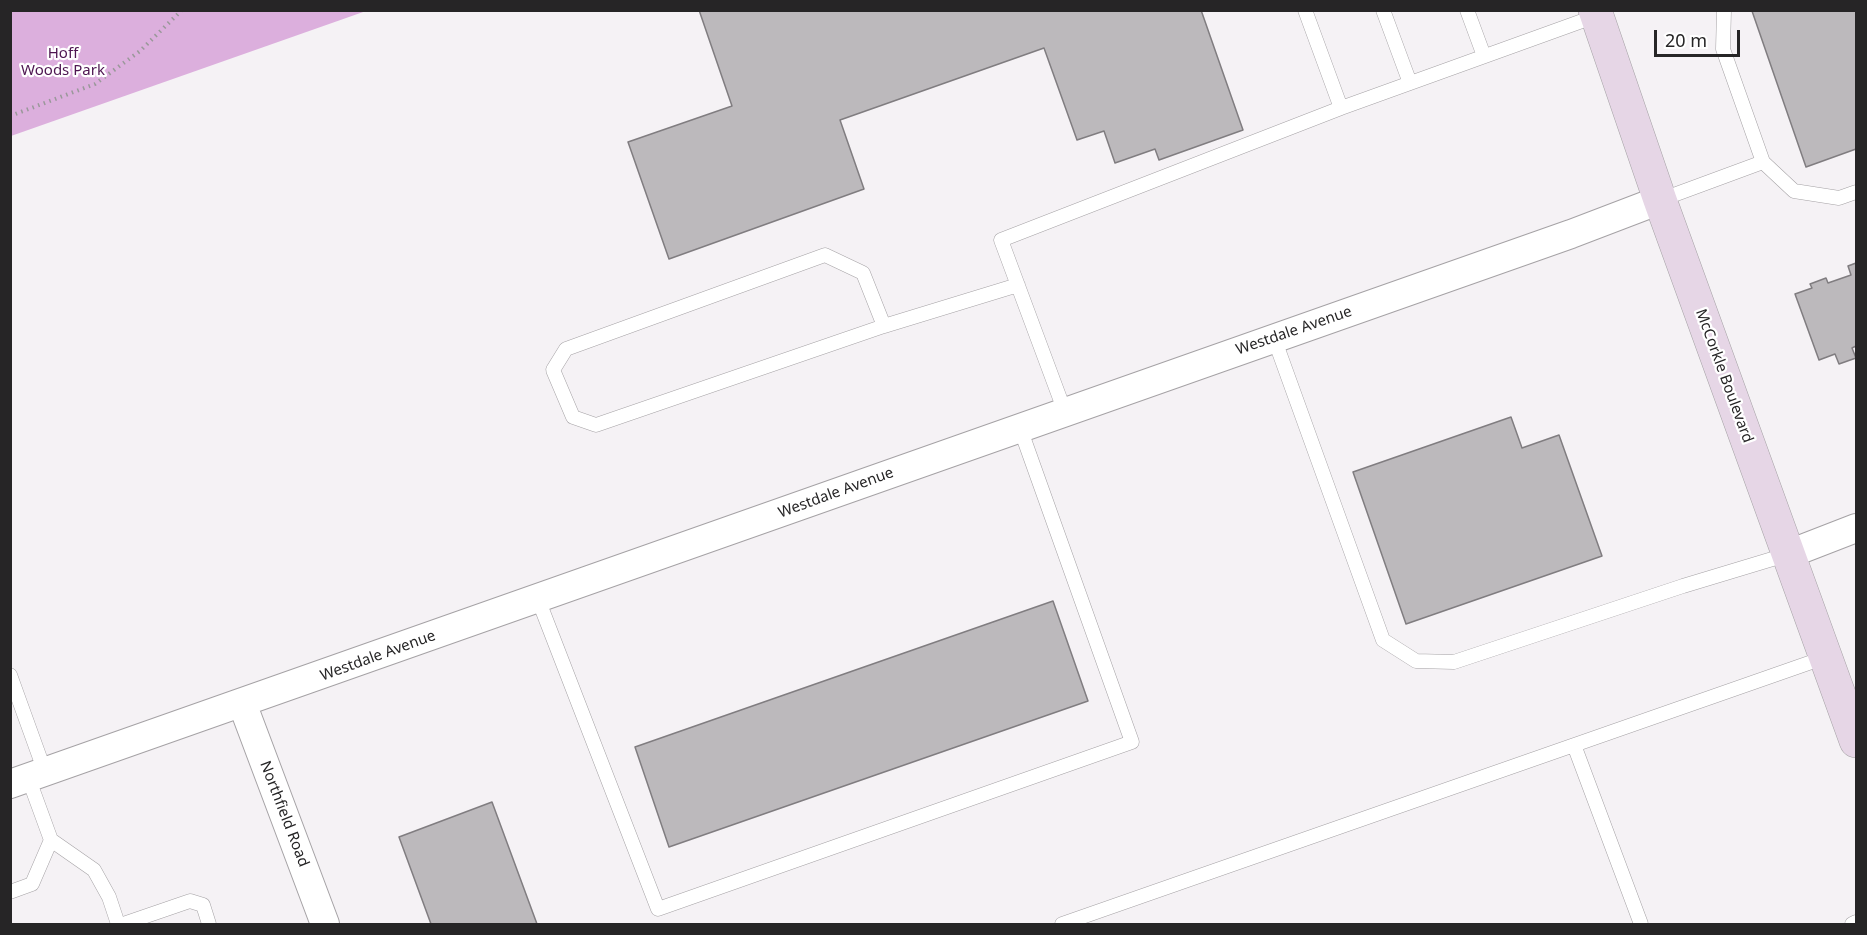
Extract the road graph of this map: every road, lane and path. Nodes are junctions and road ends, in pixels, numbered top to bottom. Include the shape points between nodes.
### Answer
1 (182, 10) edge
2 (1305, 10) edge
3 (1383, 10) edge
4 (1467, 10) edge
5 (1724, 10) edge
6 (1595, 13) edge
7 (1484, 56) junction
8 (1410, 83) junction
9 (1341, 108) junction
10 (10, 116) edge
11 (1763, 162) junction
12 (1857, 192) edge
13 (1660, 200) junction
14 (1018, 285) junction
15 (884, 326) junction
16 (1274, 338) junction
17 (1065, 412) junction
18 (1020, 428) junction
19 (1857, 528) edge
20 (1789, 554) junction
21 (538, 599) junction
22 (1826, 657) junction
23 (10, 675) edge
24 (242, 703) junction
25 (1857, 741) edge
26 (1574, 745) junction
27 (28, 778) edge
28 (51, 840) junction
29 (10, 892) edge
30 (1857, 922) edge
31 (118, 924) edge
32 (123, 924) edge
33 (209, 924) edge
34 (325, 924) edge
35 (1062, 924) edge
36 (1641, 924) edge
37 (1852, 924) edge

1 - 10 path via 140,51 95,84
2 - 9 lane
3 - 8 lane
4 - 7 lane
5 - 11 lane via 1723,49
6 - 7 lane
6 - 13 street, McCorkle Boulevard
7 - 8 lane
8 - 9 lane
9 - 14 lane via 1001,240
11 - 12 lane via 1794,191 1839,198
11 - 13 lane
13 - 16 street, Westdale Avenue
13 - 20 street, McCorkle Boulevard
14 - 15 lane
14 - 17 lane
15 - 15 lane via 596,425 573,417 553,370 566,349 825,255 863,273
16 - 17 street, Westdale Avenue
16 - 20 lane via 1383,640 1416,661 1454,662
17 - 18 street, Westdale Avenue
18 - 21 street, Westdale Avenue
18 - 21 lane via 1132,742 1121,746 658,909
19 - 20 street
20 - 22 street, McCorkle Boulevard
21 - 24 street, Westdale Avenue
22 - 25 street, McCorkle Boulevard
22 - 26 lane
23 - 27 lane
24 - 27 street, Westdale Avenue
24 - 34 street, Northfield Road
26 - 35 lane
26 - 36 lane
27 - 28 lane
28 - 29 lane via 32,884
28 - 31 lane via 93,870 109,897
30 - 37 lane
32 - 33 lane via 190,901 203,905

